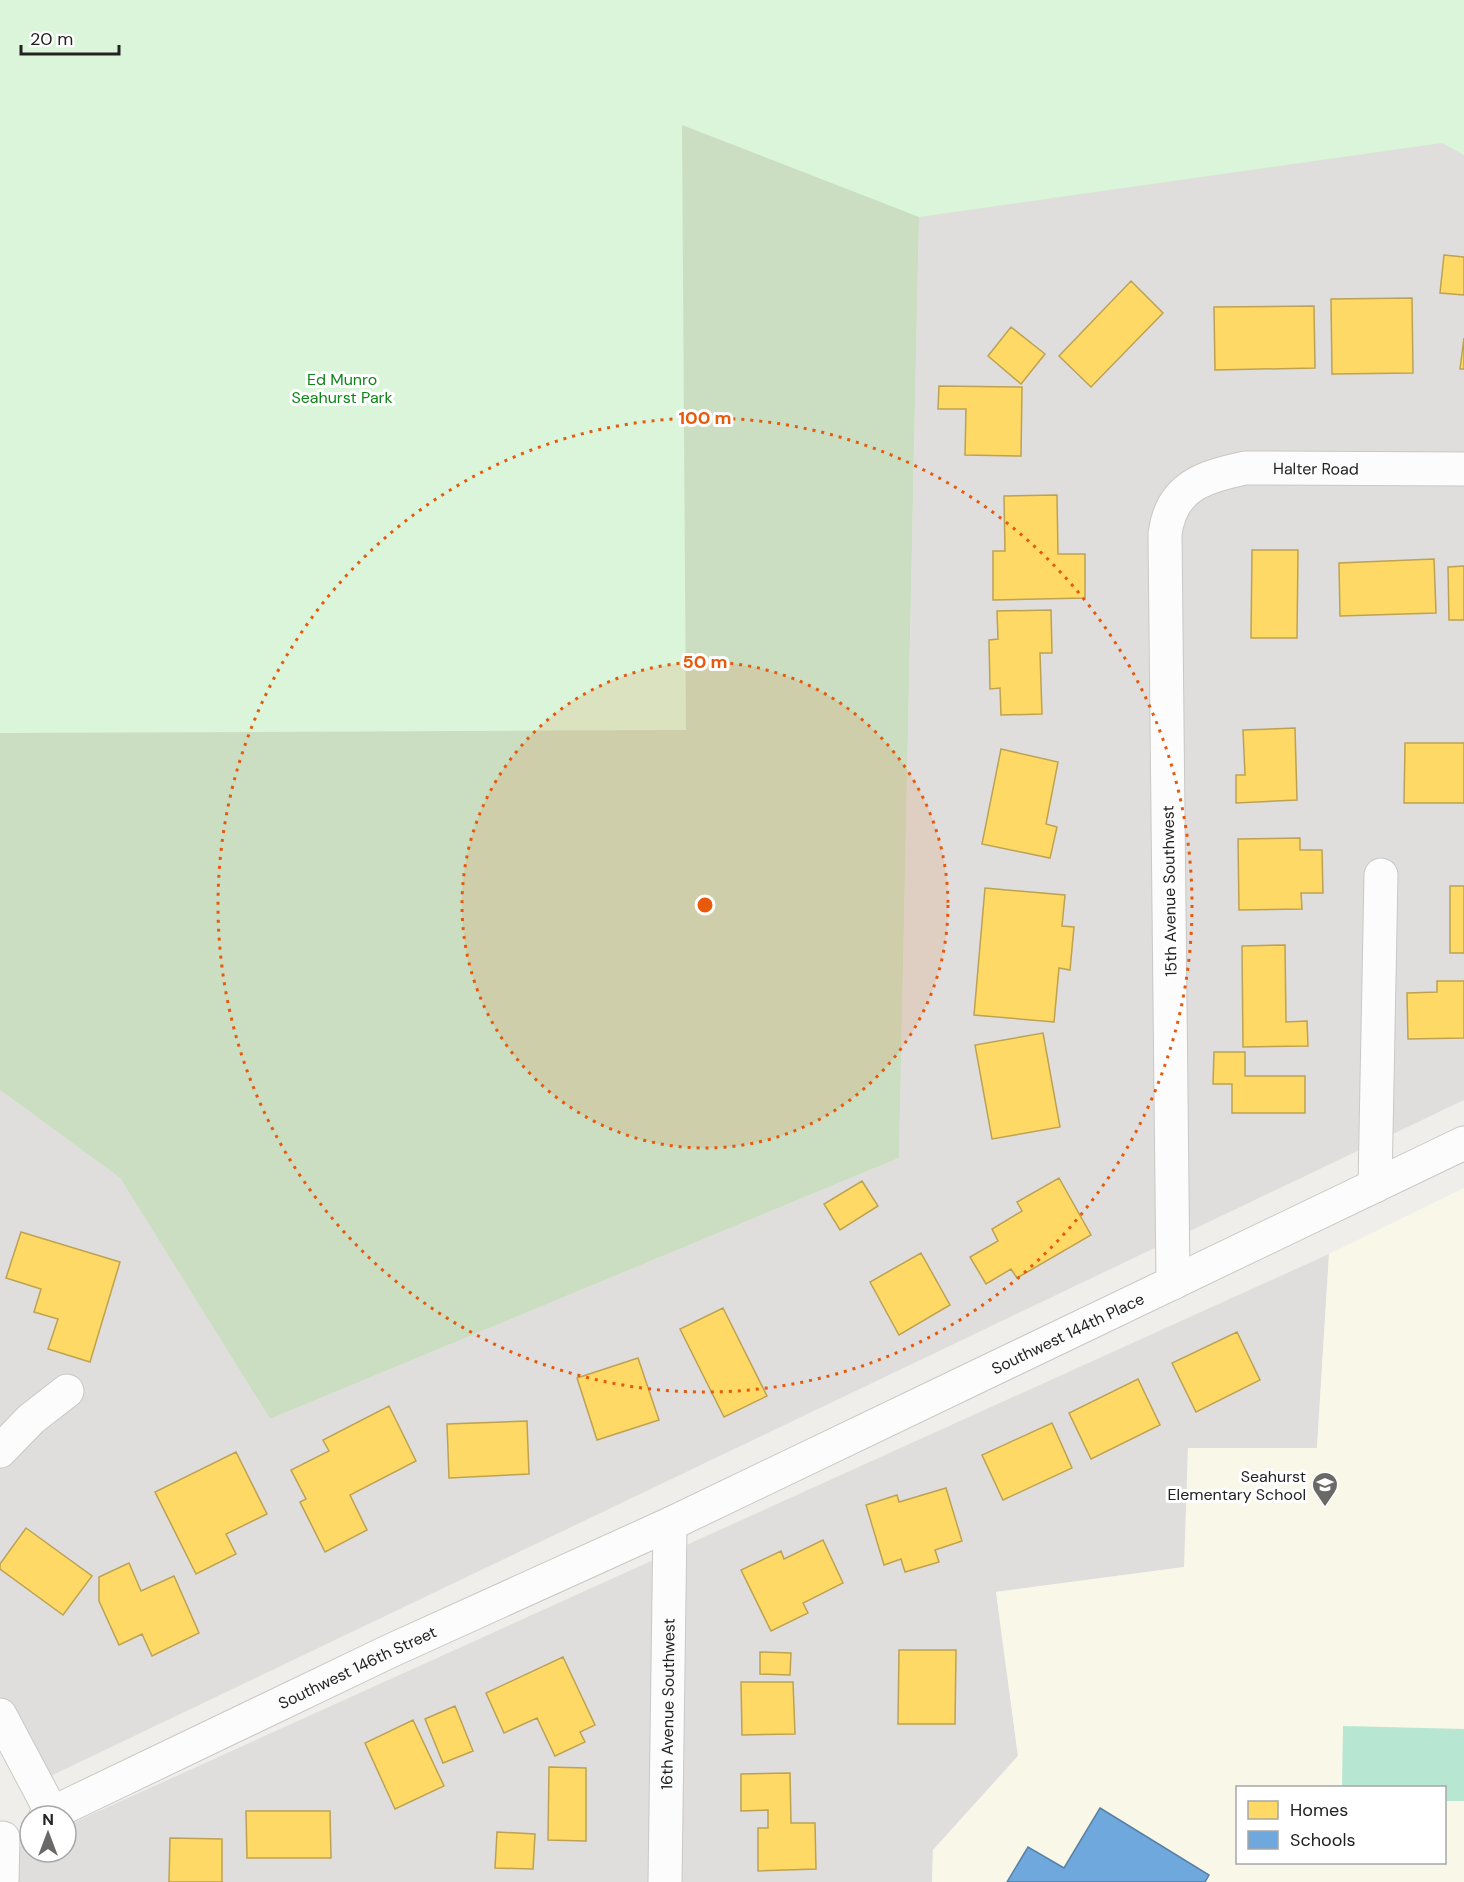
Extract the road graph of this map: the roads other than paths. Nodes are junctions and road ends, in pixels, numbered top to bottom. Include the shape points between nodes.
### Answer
1 (1464, 469) edge
2 (1176, 501) joint
3 (1381, 875) dead end
4 (1464, 1143) edge
5 (1375, 1186) junction
6 (1173, 1283) junction
7 (67, 1391) dead end
8 (0, 1451) edge
9 (670, 1524) junction
10 (0, 1715) edge
11 (21, 1804) edge
12 (72, 1804) edge
13 (18, 1845) edge
14 (2, 1882) edge
15 (665, 1882) edge

1 - 2 street, Halter Road via 1245,468 1210,476
2 - 6 street, 15th Avenue Southwest via 1167,519 1166,534
3 - 5 street
4 - 5 street, Southwest 144th Place
5 - 6 street, Southwest 144th Place
6 - 9 street, Southwest 144th Place
7 - 8 street via 30,1419
9 - 12 street, Southwest 146th Street via 390,1651
9 - 15 street, 16th Avenue Southwest
10 - 11 street
13 - 14 street

